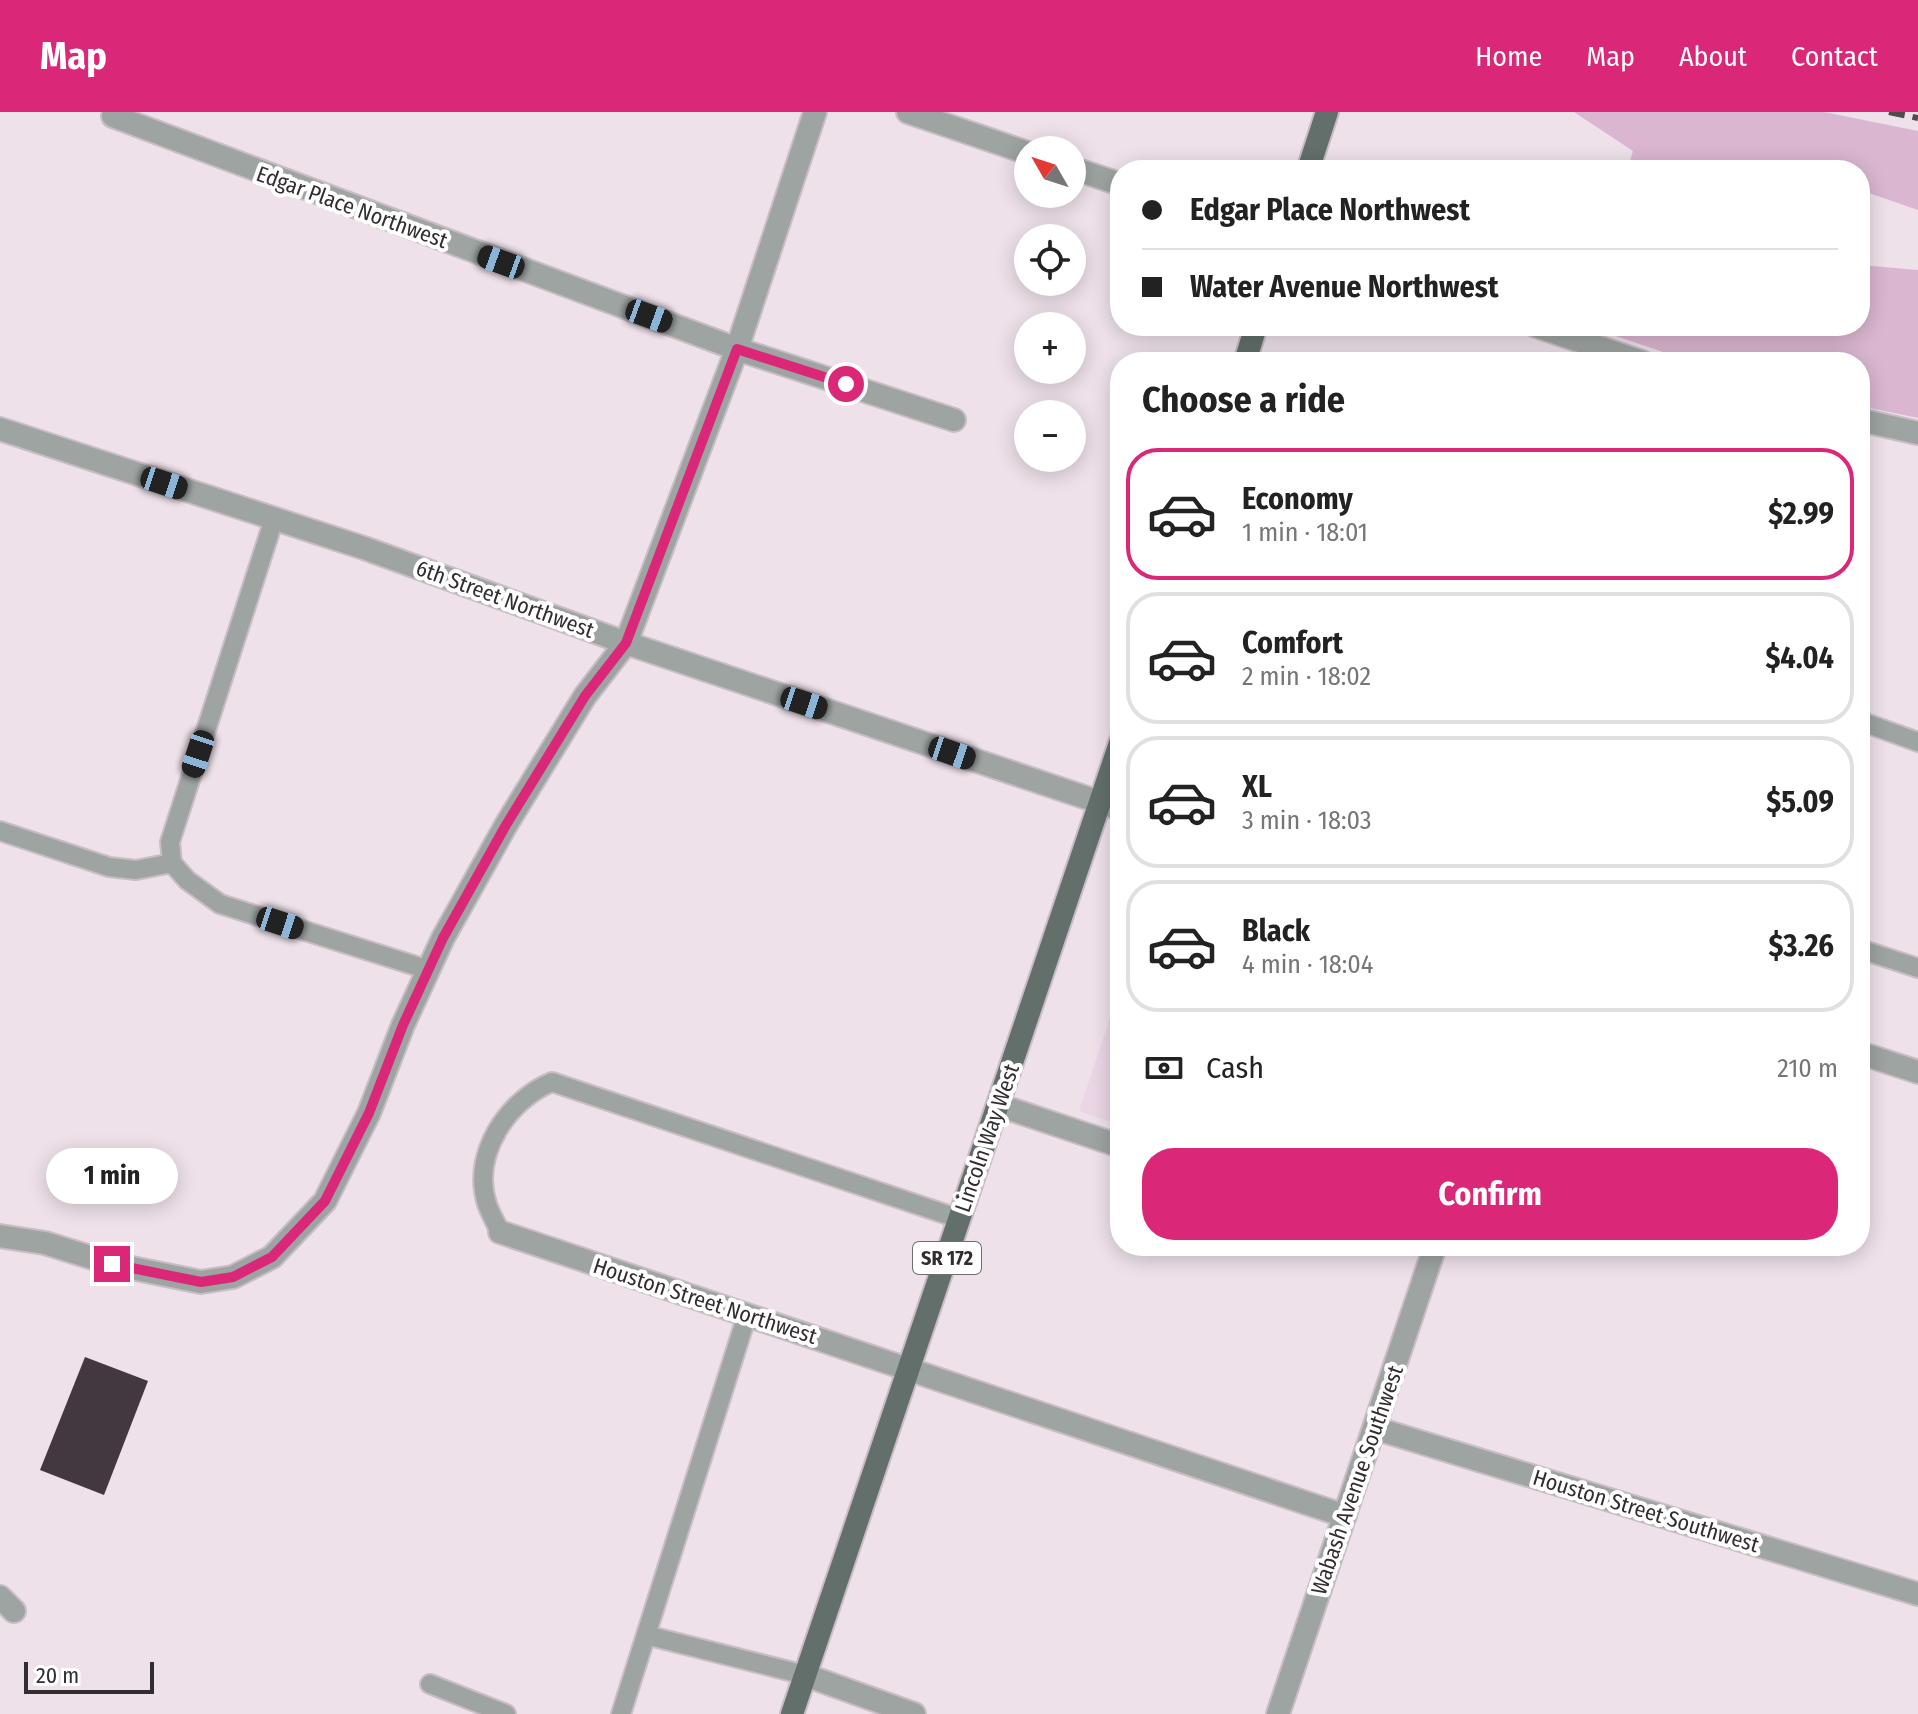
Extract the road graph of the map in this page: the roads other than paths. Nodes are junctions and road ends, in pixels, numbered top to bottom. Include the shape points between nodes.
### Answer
1 (815, 112) edge
2 (908, 112) edge
3 (1327, 112) edge
4 (106, 114) edge
5 (1014, 148) edge
6 (1311, 160) edge
7 (1086, 173) edge
8 (1110, 181) edge
9 (1565, 336) edge
10 (737, 349) junction
11 (1613, 352) edge
12 (954, 420) dead end
13 (1870, 422) edge
14 (0, 429) edge
15 (1918, 433) edge
16 (274, 519) junction
17 (626, 643) junction
18 (1870, 725) edge
19 (1918, 742) edge
20 (1110, 806) edge
21 (0, 831) edge
22 (172, 863) junction
23 (1870, 952) edge
24 (1918, 968) edge
25 (429, 970) junction
26 (1870, 1056) edge
27 (1918, 1072) edge
28 (998, 1105) junction
29 (1110, 1143) edge
30 (960, 1219) junction
31 (500, 1232) joint
32 (0, 1236) edge
33 (1432, 1256) edge
34 (747, 1315) junction
35 (910, 1368) junction
36 (1374, 1428) junction
37 (1345, 1516) junction
38 (1918, 1594) edge
39 (646, 1635) junction
40 (805, 1675) junction
41 (430, 1684) dead end
42 (506, 1714) edge
43 (621, 1714) edge
44 (792, 1714) edge
45 (914, 1714) edge
46 (1278, 1714) edge

1 - 10 street
2 - 5 street
3 - 6 main road
4 - 10 street, Edgar Place Northwest
7 - 8 street
9 - 11 street
10 - 12 street, Edgar Place Northwest
10 - 17 street
13 - 15 street
14 - 16 street, 6th Street Northwest
16 - 17 street, 6th Street Northwest
16 - 22 lane via 170,842
17 - 20 street, 6th Street Northwest
17 - 25 street via 585,696 506,825
18 - 19 lane
20 - 28 main road, Lincoln Way West / SR 172
21 - 22 lane via 109,867 136,870
22 - 25 lane via 220,904
23 - 24 lane
25 - 32 street via 325,1201 272,1257 233,1277 201,1282
26 - 27 street
28 - 29 street
28 - 30 main road, Lincoln Way West / SR 172
30 - 31 lane via 552,1082 511,1109 492,1141 483,1173 486,1202
30 - 35 main road, Lincoln Way West / SR 172
31 - 34 street, Houston Street Northwest
33 - 36 street, Wabash Avenue Southwest
34 - 35 street, Houston Street Northwest
34 - 39 lane
35 - 37 street
35 - 40 main road, Lincoln Way West / SR 172
36 - 37 street, Wabash Avenue Southwest
36 - 38 street, Houston Street Southwest
37 - 46 street, Wabash Avenue Southwest
39 - 40 lane
39 - 43 lane
40 - 44 main road, Lincoln Way West / SR 172
40 - 45 street
41 - 42 lane

